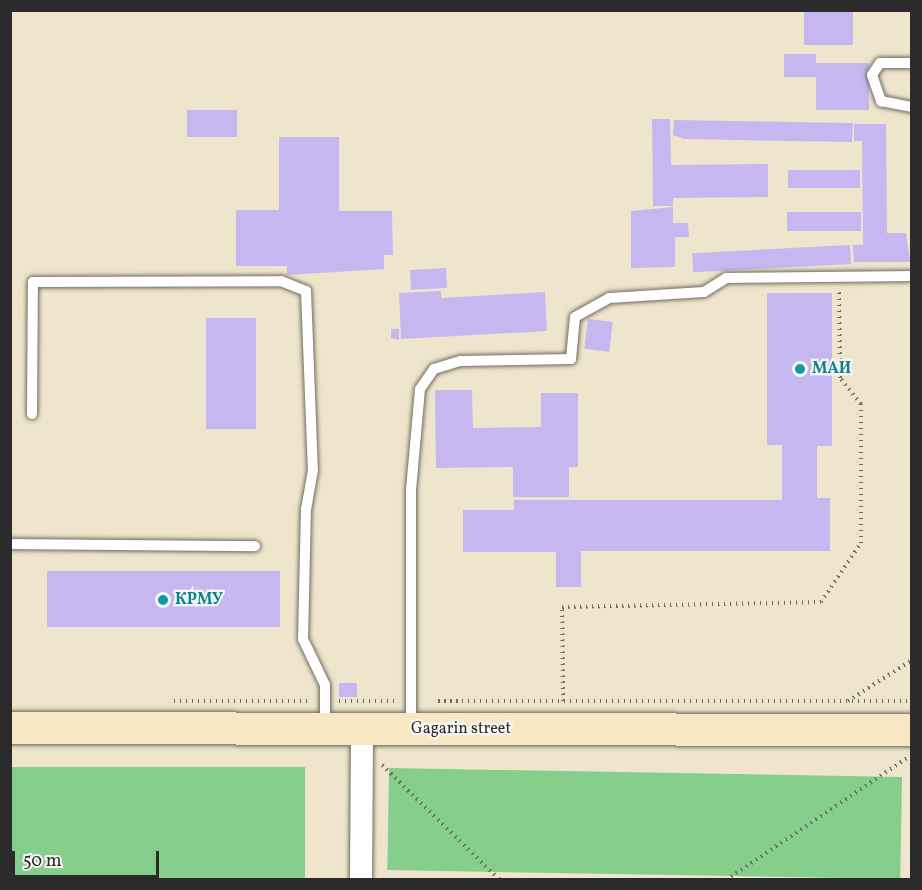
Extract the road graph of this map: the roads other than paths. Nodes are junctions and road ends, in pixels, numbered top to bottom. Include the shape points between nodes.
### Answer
1 (912, 63) edge
2 (912, 106) edge
3 (912, 276) edge
4 (32, 414) dead end
5 (10, 544) edge
6 (255, 546) dead end
7 (325, 715) junction
8 (411, 715) junction
9 (10, 728) edge
10 (362, 730) junction
11 (912, 730) edge
12 (361, 879) edge

1 - 2 lane via 880,63 872,86 881,102
3 - 8 lane via 726,278 704,292 609,298 575,317 571,359 461,361 434,369 420,389 411,490
4 - 7 lane via 33,282 281,281 306,291 313,470 306,508 303,639 325,685
5 - 6 lane
7 - 9 main road, Gagarin street
7 - 10 main road, Gagarin street
8 - 10 main road, Gagarin street
8 - 11 main road, Gagarin street
10 - 12 street

